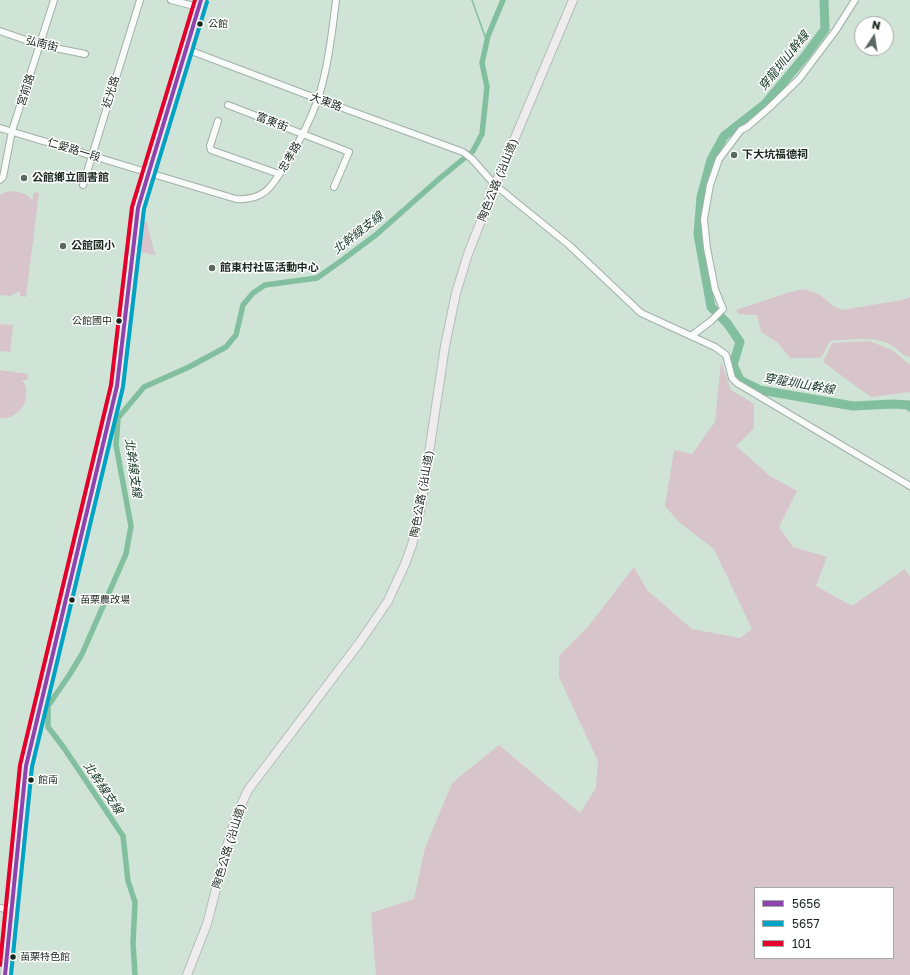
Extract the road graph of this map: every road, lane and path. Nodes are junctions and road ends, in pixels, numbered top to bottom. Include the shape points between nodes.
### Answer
1 (54, 0) edge
2 (140, 0) edge
3 (171, 0) edge
4 (336, 0) edge
5 (573, 0) edge
6 (855, 0) edge
7 (200, 4) edge
8 (0, 31) edge
9 (40, 45) junction
10 (186, 49) junction
11 (85, 54) dead end
12 (318, 99) junction
13 (228, 105) dead end
14 (218, 121) dead end
15 (0, 128) edge
16 (12, 131) junction
17 (303, 134) junction
18 (92, 155) junction
19 (149, 172) junction
20 (279, 174) junction
21 (0, 180) edge
22 (83, 185) dead end
23 (496, 185) junction
24 (334, 187) dead end
25 (690, 336) junction
26 (910, 486) edge
27 (0, 908) edge
28 (11, 910) junction
29 (5, 975) edge
30 (187, 975) edge

1 - 9 street, 宮前路
2 - 18 street, 近光路
3 - 7 street
4 - 12 street, 忠孝路 via 328,61
5 - 23 main road, 陶色公路 (沿山道)
6 - 25 street via 799,79 741,130 718,159 710,184 704,219 715,289 723,309
7 - 10 main road
8 - 9 street, 弘南街
9 - 11 street, 弘南街
9 - 16 street, 宮前路
10 - 12 street, 大東路
10 - 19 main road
12 - 17 street, 忠孝路
12 - 23 street, 大東路 via 466,154
13 - 17 street, 富東街
14 - 20 street via 211,150
15 - 16 street, 仁愛路一段
16 - 18 street, 仁愛路一段
16 - 21 street, 宮前路 via 3,177
17 - 20 street, 忠孝路
17 - 24 street, 富東街 via 349,152
18 - 19 street, 仁愛路一段
18 - 22 street, 近光路
19 - 20 street, 忠孝路 via 246,200 268,190
19 - 28 main road via 138,208 134,234 117,386 26,766
23 - 25 street via 569,245 641,313
23 - 30 main road, 陶色公路 (沿山道) via 468,254 456,293 445,346 421,506 405,564 388,601 364,637 248,790 227,846 207,924
25 - 26 street via 726,355 732,378 737,382
27 - 28 street
28 - 29 main road

